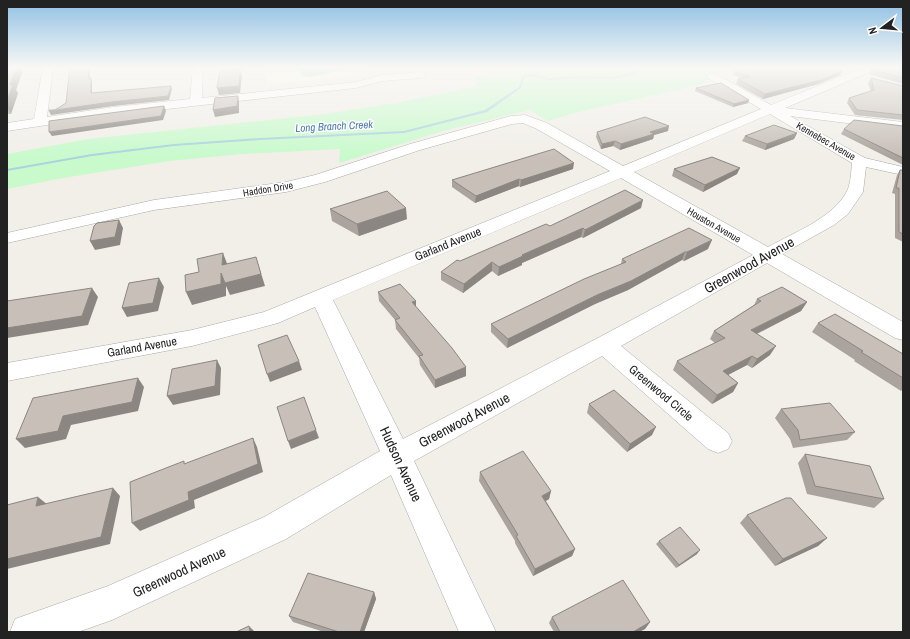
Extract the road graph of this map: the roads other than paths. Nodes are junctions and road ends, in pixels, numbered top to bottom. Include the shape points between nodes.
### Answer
1 (44, 97) edge
2 (196, 97) edge
3 (241, 97) edge
4 (749, 97) edge
5 (803, 97) edge
6 (196, 101) junction
7 (772, 110) junction
8 (525, 119) joint
9 (40, 121) junction
10 (903, 126) edge
11 (7, 128) edge
12 (860, 161) junction
13 (903, 171) edge
14 (623, 172) junction
15 (7, 238) edge
16 (767, 255) junction
17 (321, 298) junction
18 (903, 332) edge
19 (604, 345) junction
20 (7, 372) edge
21 (718, 441) dead end
22 (397, 456) junction
23 (28, 632) edge
24 (478, 632) edge

1 - 9 street
2 - 6 street
3 - 6 street
4 - 7 street, Kennebec Avenue
5 - 7 street, Garland Avenue
6 - 9 street
7 - 10 street
7 - 12 street, Kennebec Avenue
7 - 14 street, Garland Avenue
8 - 14 street, Houston Avenue
8 - 15 street, Haddon Drive via 511,120 463,133 320,179 286,187 154,205
9 - 11 street
12 - 13 street, Kennebec Avenue
12 - 16 street, Greenwood Avenue via 855,192 842,210 828,222
14 - 16 street, Houston Avenue
14 - 17 street, Garland Avenue
16 - 18 street, Houston Avenue
16 - 19 street, Greenwood Avenue
17 - 20 street, Garland Avenue via 270,318 192,338
17 - 22 street, Hudson Avenue
19 - 21 street, Greenwood Circle
19 - 22 street, Greenwood Avenue
22 - 23 street, Greenwood Avenue via 275,528 112,602
22 - 24 street, Hudson Avenue

